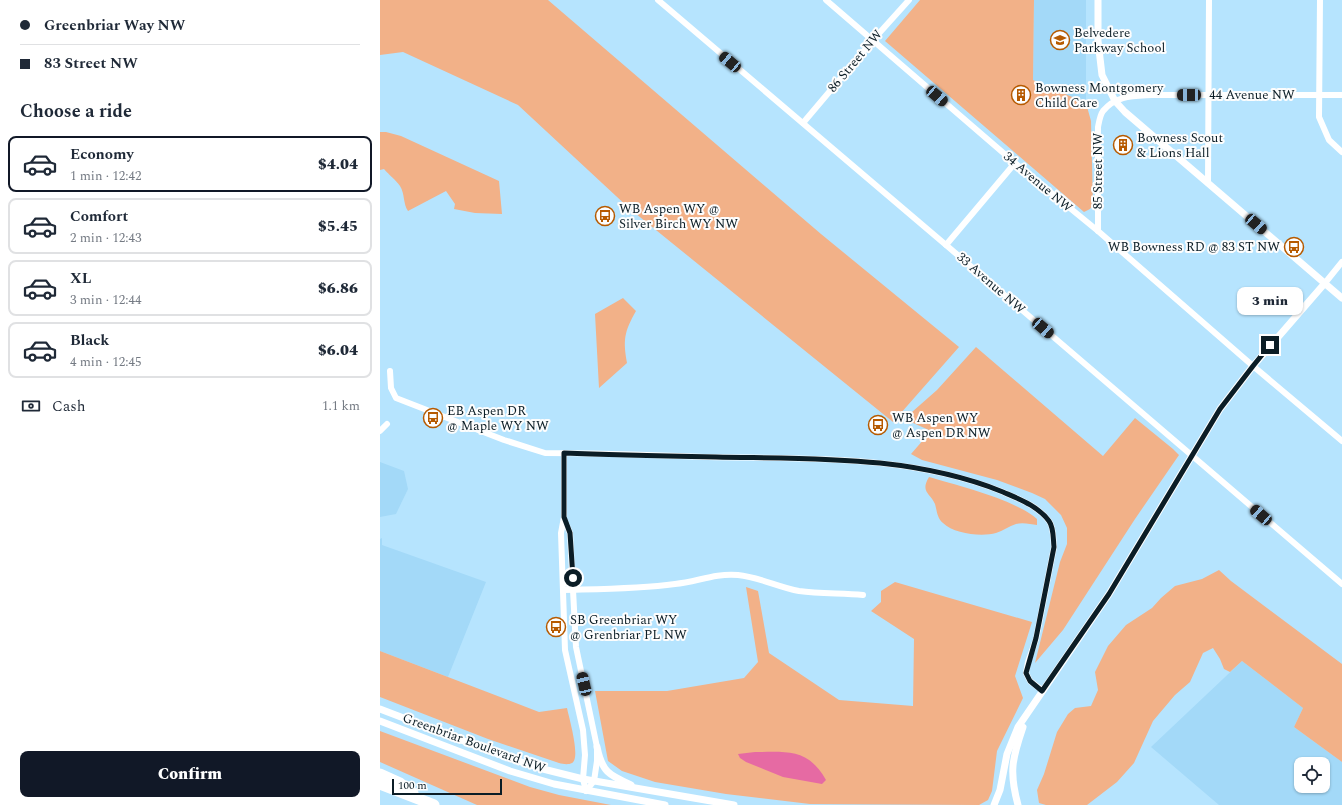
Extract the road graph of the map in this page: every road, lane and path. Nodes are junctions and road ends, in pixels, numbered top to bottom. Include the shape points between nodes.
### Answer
1 (658, 0) edge
2 (826, 0) edge
3 (909, 0) edge
4 (1098, 0) edge
5 (1209, 0) edge
6 (1320, 0) edge
7 (873, 40) junction
8 (1209, 95) junction
9 (1320, 95) junction
10 (1342, 96) edge
11 (1115, 101) junction
12 (803, 123) junction
13 (1342, 152) edge
14 (1015, 163) junction
15 (1208, 183) junction
16 (1098, 231) junction
17 (946, 245) junction
18 (1342, 262) edge
19 (1325, 283) junction
20 (1342, 298) edge
21 (1253, 366) junction
22 (390, 371) dead end
23 (387, 424) dead end
24 (380, 431) edge
25 (1342, 441) edge
26 (564, 453) junction
27 (1192, 456) junction
28 (564, 517) junction
29 (1342, 584) edge
30 (563, 590) junction
31 (573, 590) junction
32 (863, 595) dead end
33 (1042, 691) junction
34 (380, 709) edge
35 (1027, 715) junction
36 (380, 721) edge
37 (597, 747) junction
38 (380, 774) edge
39 (583, 779) junction
40 (594, 781) junction
41 (380, 784) edge
42 (641, 789) junction
43 (586, 791) junction
44 (419, 799) junction
45 (434, 805) edge
46 (665, 805) edge
47 (734, 805) edge
48 (994, 805) edge
49 (1018, 805) edge

1 - 12 street, 33 Avenue NW
2 - 7 street, 34 Avenue NW
3 - 7 street, 86 Street NW
4 - 11 street via 1098,42 1102,75
5 - 8 street
6 - 9 street
7 - 12 street, 86 Street NW
7 - 14 street, 34 Avenue NW
8 - 9 street, 44 Avenue NW
8 - 11 street, 44 Avenue NW via 1126,96
8 - 15 street
9 - 10 street, 44 Avenue NW
9 - 13 street via 1319,117 1329,140
11 - 15 street
11 - 16 street, 85 Street NW via 1102,112 1098,126
12 - 17 street, 33 Avenue NW
14 - 16 street, 34 Avenue NW
14 - 17 street
15 - 19 street
16 - 21 street, 34 Avenue NW
17 - 27 street, 33 Avenue NW
18 - 19 street
19 - 20 street
19 - 21 street
21 - 25 street, 34 Avenue NW
21 - 27 street via 1220,409
22 - 26 street via 391,388 396,398 504,440 545,453
23 - 24 street
26 - 28 street
26 - 33 street via 847,460 924,469 993,488 1018,499 1043,514 1050,522 1053,532 1054,547 1036,638 1026,673 1030,681
27 - 29 street, 33 Avenue NW
27 - 33 street via 1109,594
28 - 30 street via 561,532
28 - 31 street via 570,533
30 - 31 street
30 - 39 street via 565,650 584,742
31 - 32 street via 660,586 713,576 738,575 800,591
31 - 37 street via 576,647
33 - 35 street
34 - 39 street, Greenbriar Boulevard NW via 503,756
35 - 48 street via 1010,745
35 - 49 street via 1013,759 1012,776
36 - 43 street, Greenbriar Boulevard NW via 510,771
37 - 40 street
37 - 42 street via 600,761 606,770
38 - 44 highway via 400,783
39 - 40 street, Greenbriar Boulevard NW
39 - 43 street
40 - 42 street, Greenbriar Boulevard NW
40 - 43 street
41 - 44 highway
42 - 47 street, Greenbriar Boulevard NW
43 - 46 street, Greenbriar Boulevard NW
44 - 45 highway

